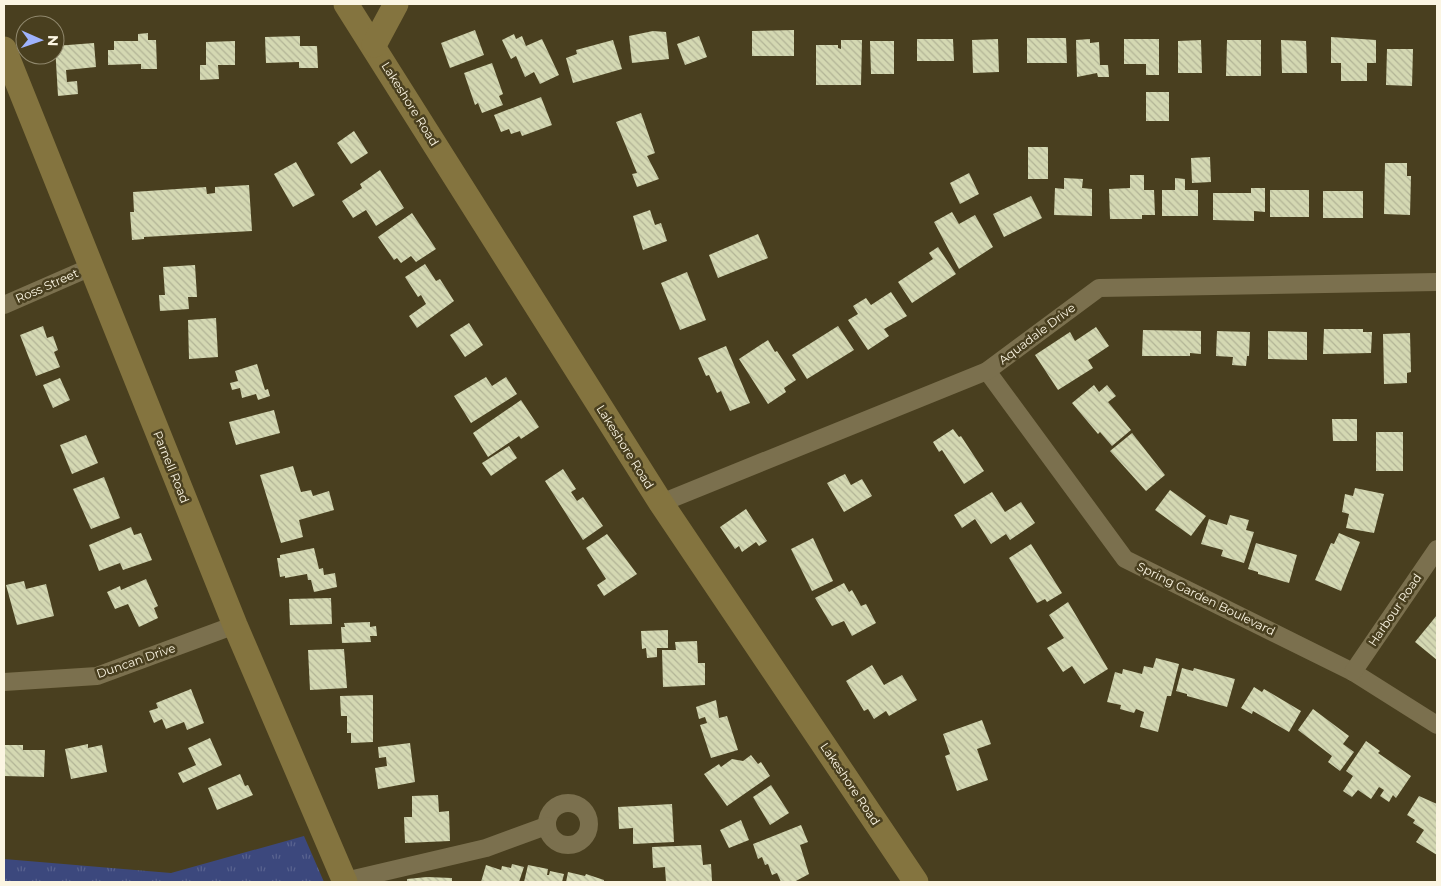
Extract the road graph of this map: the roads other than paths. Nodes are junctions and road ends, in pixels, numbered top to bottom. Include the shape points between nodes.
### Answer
1 (346, 4) edge
2 (396, 4) edge
3 (374, 46) junction
4 (4, 49) edge
5 (91, 267) junction
6 (1437, 282) edge
7 (4, 305) edge
8 (988, 371) junction
9 (661, 503) junction
10 (1437, 548) edge
11 (235, 625) junction
12 (1353, 672) junction
13 (4, 682) edge
14 (1437, 725) edge
15 (546, 826) dead end
16 (345, 882) edge
17 (916, 882) edge

1 - 3 main road, Lakeshore Road
2 - 3 main road
3 - 9 main road, Lakeshore Road
4 - 5 main road, Parnell Road
5 - 7 street, Ross Street
5 - 11 main road, Parnell Road
6 - 8 street, Aquadale Drive via 1099,288
8 - 9 street, Aquadale Drive
8 - 12 street, Spring Garden Boulevard via 1125,559
9 - 17 main road, Lakeshore Road
10 - 12 street, Harbour Road
11 - 13 street, Duncan Drive via 97,676
11 - 16 main road, Parnell Road
12 - 14 street, Spring Garden Boulevard
15 - 16 street via 486,848

